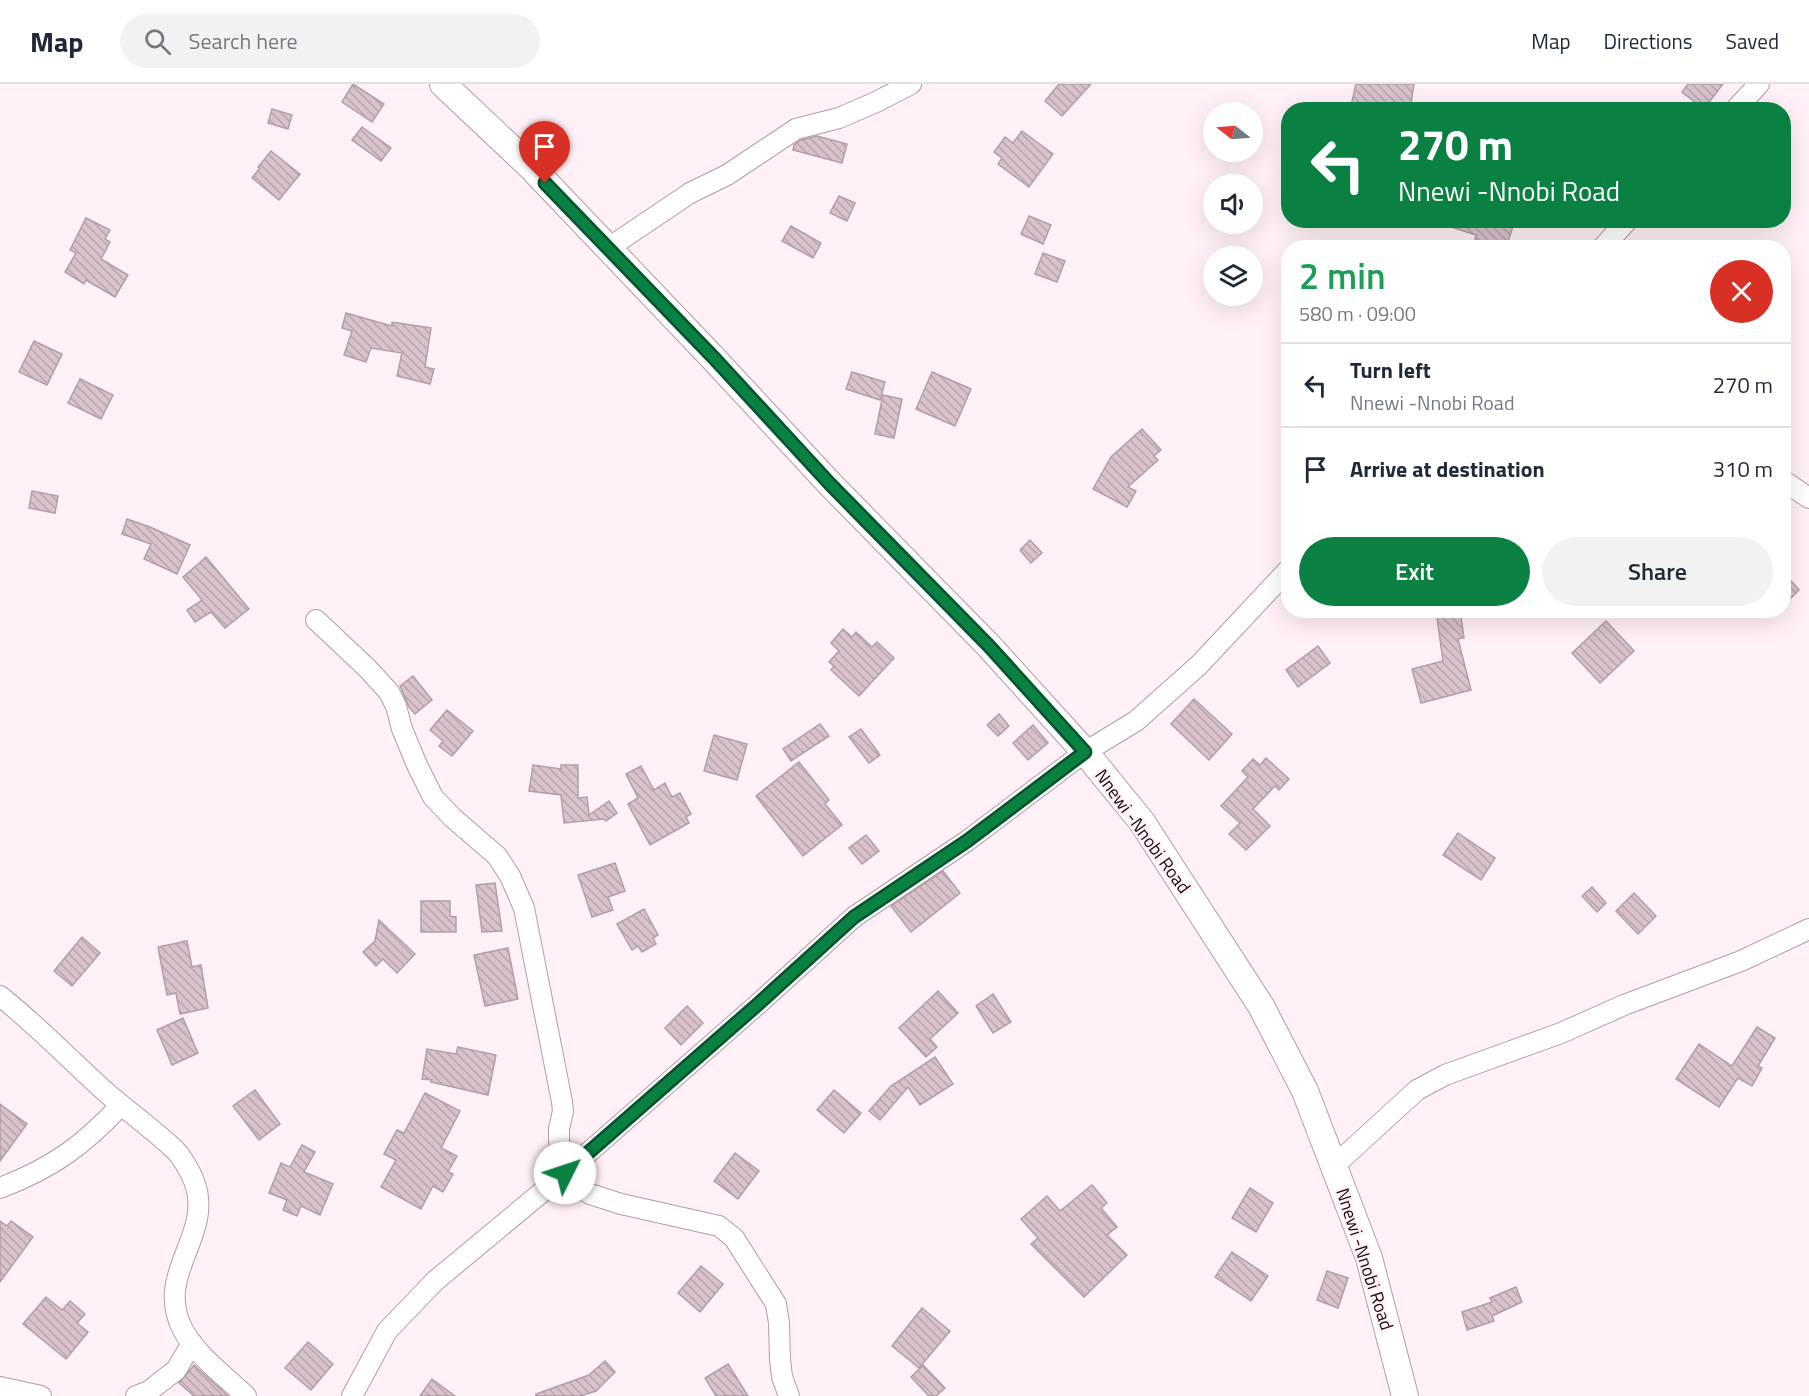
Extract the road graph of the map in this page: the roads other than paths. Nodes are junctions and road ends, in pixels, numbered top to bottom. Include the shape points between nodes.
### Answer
1 (444, 84) edge
2 (911, 84) edge
3 (1759, 84) edge
4 (1742, 102) edge
5 (1621, 228) edge
6 (1609, 240) edge
7 (608, 249) junction
8 (1791, 486) edge
9 (1809, 498) edge
10 (1281, 577) edge
11 (316, 620) dead end
12 (1085, 752) junction
13 (1809, 929) edge
14 (0, 996) edge
15 (121, 1105) junction
16 (1335, 1166) junction
17 (565, 1173) junction
18 (0, 1188) edge
19 (192, 1343) junction
20 (0, 1387) edge
21 (41, 1396) edge
22 (136, 1396) edge
23 (246, 1396) edge
24 (352, 1396) edge
25 (789, 1396) edge
26 (1405, 1396) edge

1 - 7 main road, Nnewi -Nnobi Road via 530,166
2 - 7 street via 839,118 796,129 727,175 690,193
3 - 4 street
5 - 6 street
7 - 12 main road, Nnewi -Nnobi Road via 989,646
8 - 9 street
10 - 12 street via 1199,665 1136,721
11 - 17 street via 388,692 434,797 497,856 510,876 524,908 562,1102 559,1140
12 - 16 main road, Nnewi -Nnobi Road via 1142,822 1261,1006 1305,1091
12 - 17 street via 967,841 854,917
13 - 16 street via 1741,961 1445,1075 1417,1090
14 - 15 street
15 - 18 street via 74,1151 41,1171
15 - 19 street via 177,1151 194,1180 199,1201 197,1223 174,1287 174,1303
16 - 26 main road, Nnewi -Nnobi Road via 1369,1258
17 - 24 street via 435,1281 387,1331
17 - 25 street via 590,1194 719,1226 734,1238 776,1304 782,1377
19 - 22 street via 176,1370
19 - 23 street
20 - 21 street

